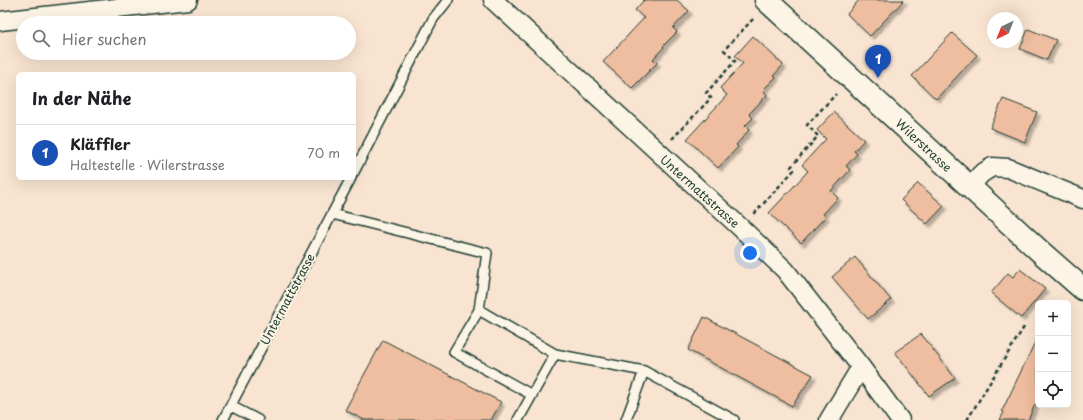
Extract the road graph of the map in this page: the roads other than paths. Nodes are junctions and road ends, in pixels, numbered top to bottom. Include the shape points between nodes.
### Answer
1 (188, 0) edge
2 (448, 0) edge
3 (493, 0) edge
4 (766, 0) edge
5 (45, 16) edge
6 (16, 19) edge
7 (0, 21) edge
8 (356, 168) edge
9 (350, 180) edge
10 (970, 187) junction
11 (1083, 198) edge
12 (332, 214) junction
13 (1083, 289) edge
14 (479, 310) junction
15 (554, 354) junction
16 (861, 366) junction
17 (644, 371) junction
18 (532, 395) junction
19 (231, 406) junction
20 (223, 420) edge
21 (258, 420) edge
22 (518, 420) edge
23 (626, 420) edge
24 (734, 420) edge
25 (829, 420) edge
26 (900, 420) edge

1 - 5 street
2 - 8 lane via 432,19
3 - 16 street, Untermattstrasse via 786,270
4 - 10 main road, Wilerstrasse
6 - 7 street
9 - 12 lane, Untermattstrasse
10 - 11 street via 981,174 992,167 1008,168
10 - 13 main road, Wilerstrasse
12 - 14 lane via 487,253
12 - 19 lane, Untermattstrasse
14 - 15 lane
14 - 18 lane via 454,352
15 - 17 lane
15 - 18 lane
16 - 25 street
16 - 26 street, Untermattstrasse
17 - 23 lane
17 - 24 lane
18 - 22 lane
19 - 20 lane, Untermattstrasse
19 - 21 lane

